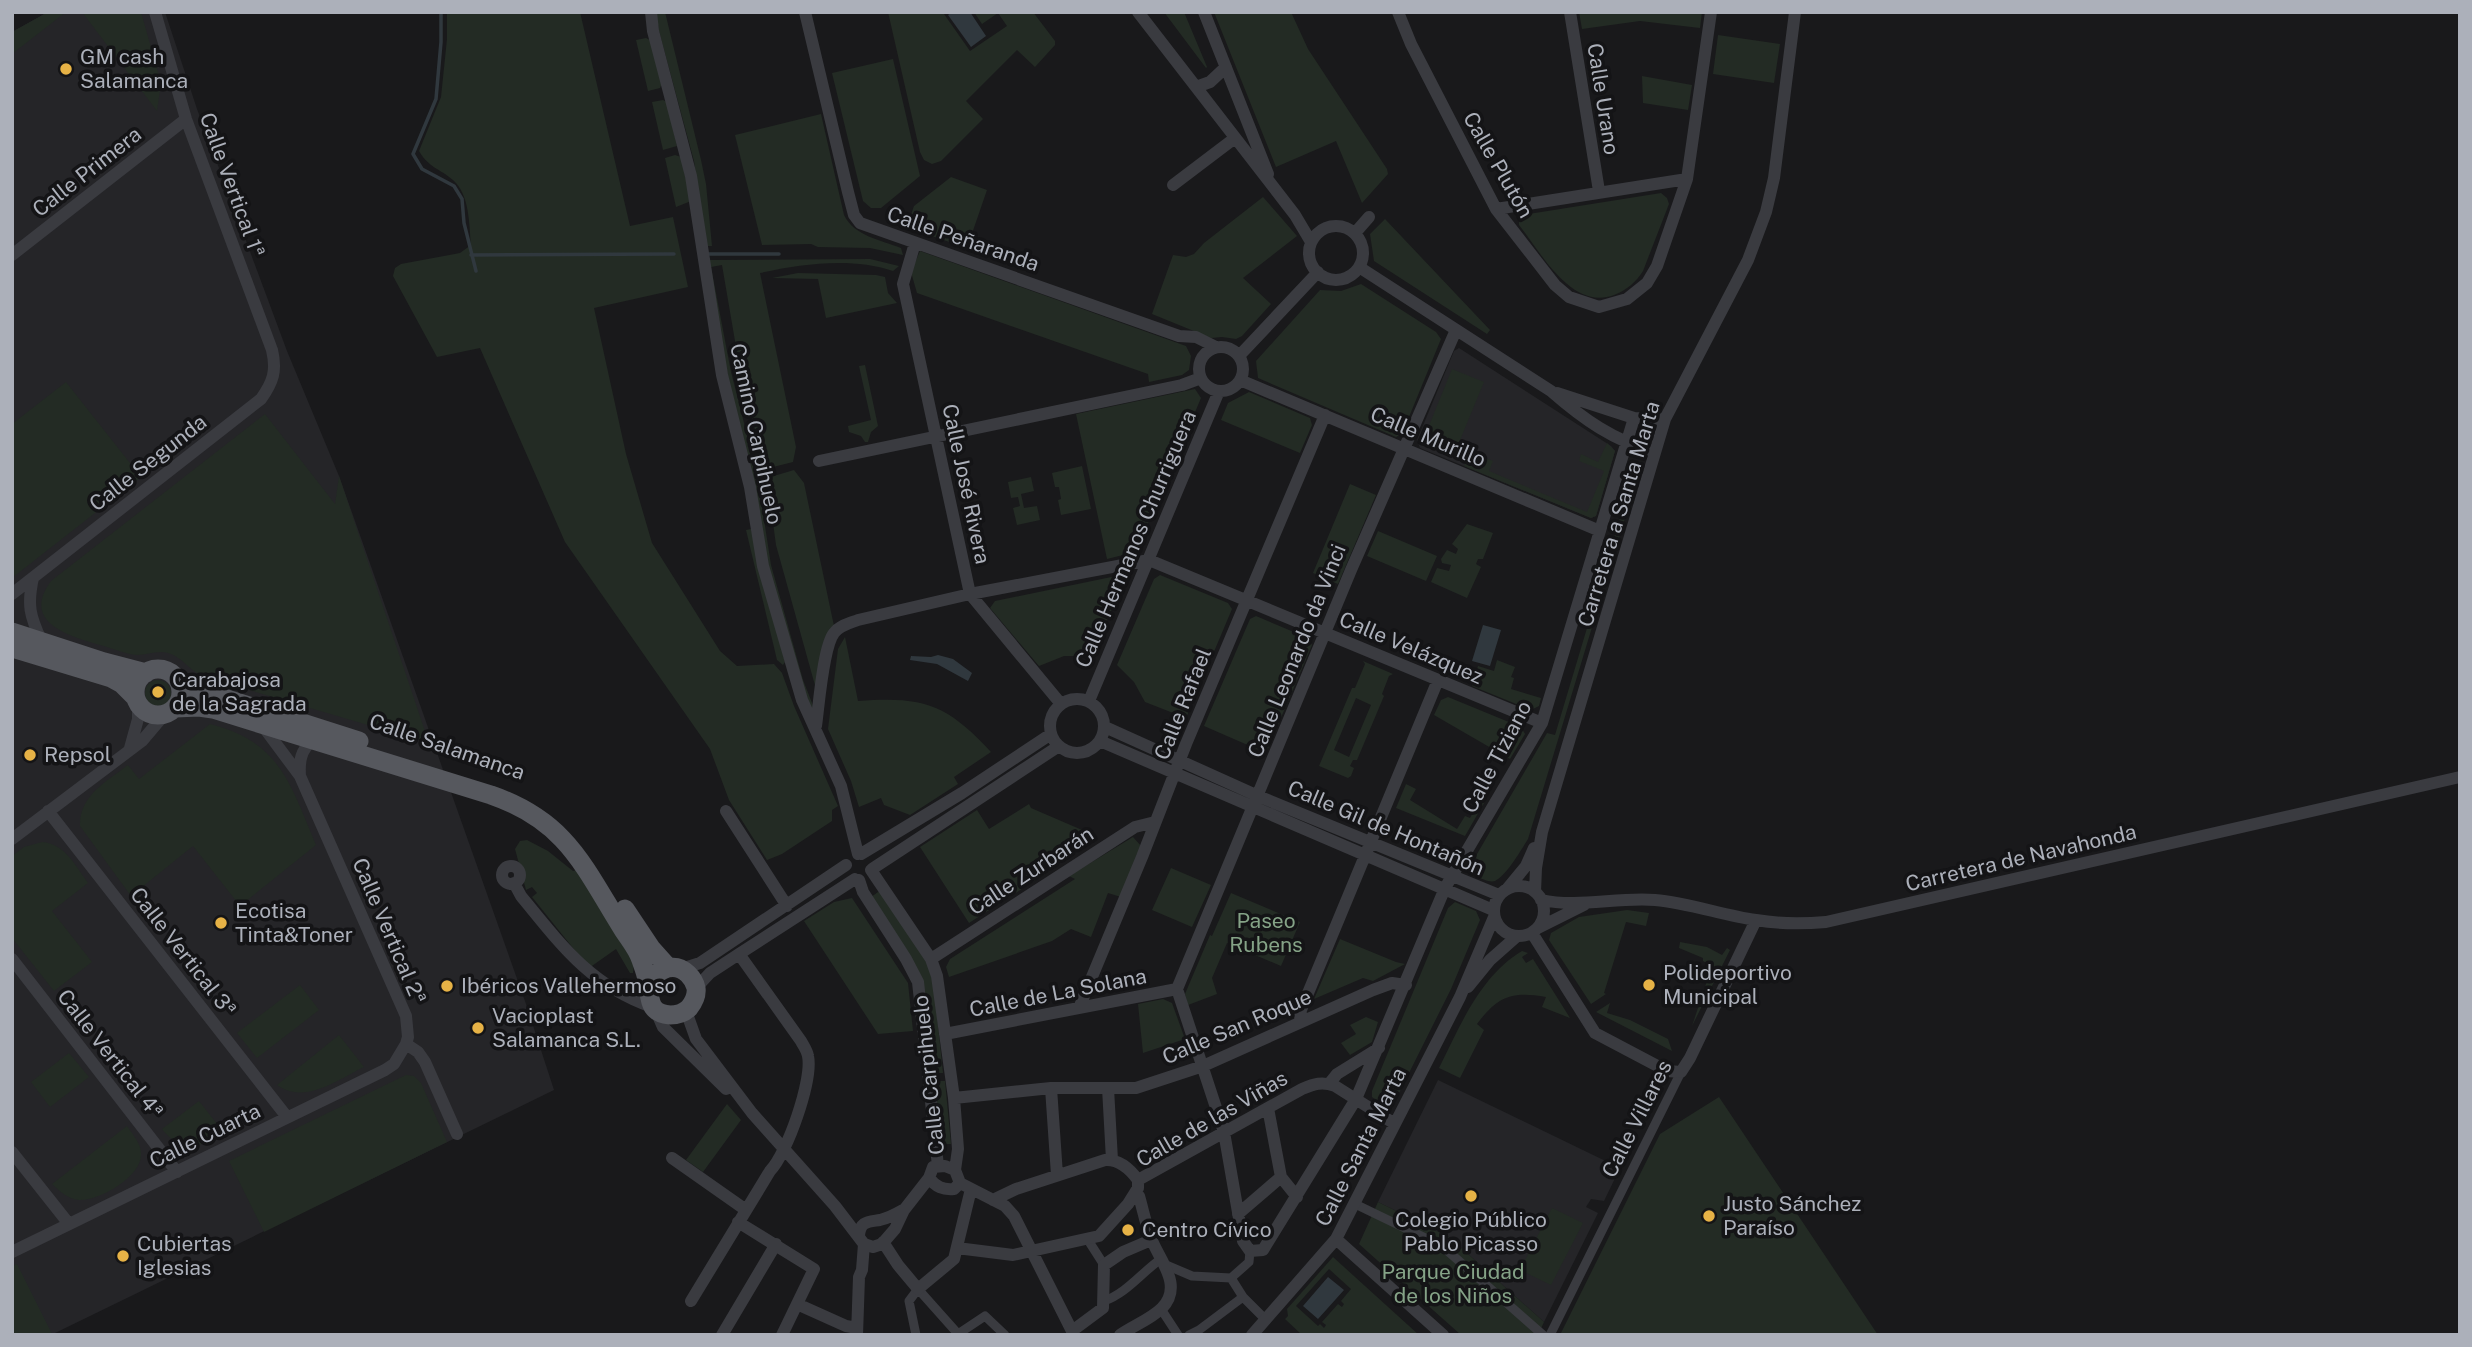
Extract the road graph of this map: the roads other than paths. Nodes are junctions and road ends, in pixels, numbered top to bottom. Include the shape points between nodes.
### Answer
1 (155, 12) edge
2 (651, 12) edge
3 (805, 12) edge
4 (1138, 12) edge
5 (1204, 12) edge
6 (1398, 12) edge
7 (1570, 12) edge
8 (1711, 12) edge
9 (1795, 12) edge
10 (1226, 67) junction
11 (1196, 88) junction
12 (186, 119) junction
13 (1236, 138) junction
14 (1687, 179) junction
15 (1173, 185) dead end
16 (1272, 185) junction
17 (1599, 191) junction
18 (1496, 209) junction
19 (1295, 215) junction
20 (1369, 217) dead end
21 (1321, 230) junction
22 (1355, 233) junction
23 (1311, 242) junction
24 (915, 243) junction
25 (12, 255) edge
26 (1359, 267) junction
27 (1318, 272) junction
28 (1456, 330) junction
29 (1179, 336) junction
30 (1216, 348) junction
31 (1239, 356) junction
32 (1201, 359) junction
33 (275, 371) joint
34 (1200, 378) junction
35 (1240, 380) junction
36 (1219, 391) junction
37 (1551, 391) junction
38 (1325, 415) junction
39 (1634, 418) junction
40 (1665, 419) junction
41 (937, 437) junction
42 (1626, 444) junction
43 (1404, 448) junction
44 (1655, 452) junction
45 (819, 461) dead end
46 (1600, 531) junction
47 (1149, 560) junction
48 (33, 578) junction
49 (13, 594) edge
50 (970, 594) junction
51 (1247, 599) junction
52 (12, 632) edge
53 (1326, 633) junction
54 (41, 640) junction
55 (12, 648) edge
56 (146, 673) junction
57 (1438, 680) junction
58 (180, 684) junction
59 (137, 701) junction
60 (1089, 701) junction
61 (1061, 704) junction
62 (170, 711) junction
63 (1542, 723) junction
64 (261, 725) junction
65 (816, 726) junction
66 (1105, 727) junction
67 (1051, 734) junction
68 (312, 740) junction
69 (1100, 741) junction
70 (1059, 746) junction
71 (130, 748) junction
72 (1178, 768) junction
73 (428, 770) junction
74 (300, 776) junction
75 (2460, 777) edge
76 (490, 788) junction
77 (1255, 802) junction
78 (48, 811) junction
79 (726, 811) dead end
80 (1156, 822) junction
81 (1542, 832) junction
82 (12, 839) edge
83 (1371, 842) junction
84 (860, 854) junction
85 (1364, 856) junction
86 (846, 865) junction
87 (872, 870) junction
88 (1452, 876) junction
89 (857, 880) junction
90 (514, 883) dead end
91 (1445, 888) junction
92 (1503, 892) junction
93 (1538, 896) junction
94 (1588, 903) junction
95 (787, 906) junction
96 (1494, 913) junction
97 (1756, 920) junction
98 (1534, 931) junction
99 (1516, 936) junction
100 (739, 954) junction
101 (931, 959) junction
102 (12, 960) edge
103 (675, 968) junction
104 (1406, 985) junction
105 (696, 988) junction
106 (1177, 989) junction
107 (650, 997) junction
108 (1460, 997) junction
109 (1079, 1008) junction
110 (686, 1011) junction
111 (1300, 1021) junction
112 (945, 1034) junction
113 (406, 1044) junction
114 (1379, 1048) junction
115 (1202, 1066) junction
116 (1681, 1072) junction
117 (1329, 1084) junction
118 (1051, 1088) junction
119 (1108, 1088) junction
120 (954, 1098) junction
121 (1356, 1099) junction
122 (1268, 1108) junction
123 (752, 1113) junction
124 (287, 1117) junction
125 (1395, 1124) junction
126 (1224, 1132) junction
127 (457, 1134) dead end
128 (783, 1150) junction
129 (12, 1152) edge
130 (672, 1158) dead end
131 (1112, 1160) junction
132 (938, 1166) junction
133 (955, 1170) junction
134 (177, 1172) junction
135 (1057, 1175) junction
136 (1281, 1177) junction
137 (929, 1178) junction
138 (966, 1186) junction
139 (1137, 1186) junction
140 (1297, 1197) junction
141 (993, 1200) junction
142 (1355, 1204) junction
143 (835, 1206) junction
144 (746, 1210) junction
145 (904, 1210) junction
146 (1238, 1214) junction
147 (872, 1221) junction
148 (738, 1222) junction
149 (69, 1224) junction
150 (1094, 1238) junction
151 (1336, 1239) junction
152 (1151, 1240) junction
153 (873, 1241) junction
154 (776, 1244) junction
155 (957, 1248) junction
156 (1256, 1250) junction
157 (1031, 1251) junction
158 (12, 1252) edge
159 (1164, 1262) junction
160 (1104, 1265) junction
161 (1231, 1278) junction
162 (918, 1289) junction
163 (1243, 1297) junction
164 (691, 1301) dead end
165 (1104, 1301) junction
166 (797, 1304) junction
167 (1161, 1309) junction
168 (1265, 1320) junction
169 (857, 1331) edge
170 (1439, 1333) edge
171 (958, 1334) edge
172 (1071, 1334) edge
173 (722, 1335) edge
174 (782, 1335) edge
175 (916, 1335) edge
176 (1005, 1335) edge
177 (1120, 1335) edge
178 (1178, 1335) edge
179 (1189, 1335) edge
180 (1252, 1335) edge
181 (1543, 1335) edge
182 (1550, 1335) edge

1 - 12 street, Calle Vertical 1ª
2 - 65 street, Camino Carpihuelo via 691,176 722,375 750,487 763,566 802,700
3 - 24 street, Calle Peñaranda via 855,215 860,223
4 - 11 street
5 - 10 street
6 - 18 street, Calle Plutón
7 - 17 street, Calle Urano
8 - 14 street, Calle Plutón
9 - 40 street, Carretera a Santa Marta via 1774,178 1763,222
10 - 11 street via 1218,77
10 - 16 street
11 - 13 street
12 - 25 street, Calle Primera
12 - 33 street, Calle Vertical 1ª via 272,350
13 - 15 street
13 - 16 street
14 - 17 street
14 - 18 street, Calle Plutón via 1647,283 1627,299 1599,307 1569,297 1555,285
16 - 19 street
17 - 18 street
19 - 21 street
19 - 23 street
20 - 22 street
21 - 22 street via 1345,226
21 - 23 street
22 - 26 street via 1364,256
23 - 27 street via 1310,258
24 - 29 street, Calle Peñaranda
24 - 41 street, Calle José Rivera via 903,284
26 - 27 street via 1340,280
26 - 28 street
27 - 31 street
28 - 37 street
28 - 43 street, Calle Leonardo da Vinci
29 - 30 street, Calle Peñaranda via 1196,337
29 - 32 street, Calle Peñaranda
30 - 31 street via 1229,348
30 - 32 street
31 - 35 street
32 - 34 street
33 - 48 street, Calle Segunda via 261,399
34 - 36 street
34 - 41 street
35 - 36 street
35 - 38 street, Calle Murillo
36 - 47 street, Calle Hermanos Churriguera
37 - 39 street
37 - 42 street via 1577,414
38 - 43 street, Calle Murillo
38 - 51 street, Calle Rafael
39 - 40 street
39 - 42 street, Calle Tiziano
40 - 44 street, Carretera a Santa Marta
41 - 45 street
41 - 50 street, Calle José Rivera
42 - 44 street
42 - 46 street, Calle Tiziano
43 - 46 street, Calle Murillo
43 - 53 street, Calle Leonardo da Vinci
44 - 81 street, Carretera a Santa Marta
46 - 63 street, Calle Tiziano
47 - 50 street
47 - 51 street, Calle Velázquez
47 - 60 street, Calle Hermanos Churriguera
48 - 49 street, Calle Segunda
48 - 54 street via 29,603
50 - 61 street, Calle José Rivera
50 - 65 street via 858,620 833,633 827,646
51 - 53 street, Calle Velázquez
51 - 72 street, Calle Rafael
52 - 54 main road
53 - 57 street, Calle Velázquez
53 - 77 street, Calle Leonardo da Vinci
54 - 56 main road
55 - 59 main road via 111,678
56 - 58 main road via 165,670
56 - 59 main road via 136,686
57 - 63 street, Calle Velázquez
57 - 83 street
58 - 62 main road via 181,699
58 - 73 main road, Calle Salamanca
59 - 62 main road via 152,715
59 - 71 street via 138,719
60 - 61 street
60 - 66 street via 1098,708
61 - 67 street via 1053,713
62 - 64 main road, Calle Salamanca via 213,709
62 - 71 street
63 - 88 street, Calle Tiziano
64 - 68 main road, Calle Salamanca
64 - 74 street, Calle Vertical 2ª
65 - 84 street, Camino Carpihuelo via 841,786
66 - 69 street
66 - 72 street, Calle Gil de Hontañón
67 - 70 street
67 - 84 street
68 - 73 main road, Calle Salamanca
68 - 74 street via 303,749
69 - 70 street via 1081,753
69 - 72 street, Calle Gil de Hontañón
70 - 87 street
71 - 78 street
72 - 77 street, Calle Gil de Hontañón
72 - 80 street, Calle Rafael
73 - 76 main road, Calle Salamanca
74 - 113 street, Calle Vertical 2ª via 406,1016
75 - 97 street, Carretera de Navahonda via 1826,922
76 - 103 main road, Calle Salamanca via 536,802 565,825 584,846 651,948
76 - 107 main road, Calle Salamanca via 533,813 575,853 639,956
77 - 83 street, Calle Gil de Hontañón
77 - 85 street, Calle Gil de Hontañón
77 - 106 street, Calle Leonardo da Vinci
78 - 82 street
78 - 124 street, Calle Vertical 3ª
79 - 95 street
80 - 101 street, Calle Zurbarán via 1135,827
80 - 109 street, Calle Rafael
81 - 92 street, Carretera a Santa Marta via 1526,866
81 - 93 street, Carretera a Santa Marta via 1535,868
83 - 85 street
83 - 88 street, Calle Gil de Hontañón
84 - 86 street
84 - 87 street via 870,860
85 - 91 street, Calle Gil de Hontañón
85 - 111 street
86 - 89 street
86 - 95 street
87 - 89 street
87 - 101 street, Calle Carpihuelo
88 - 91 street, Calle Tiziano
88 - 92 street, Calle Gil de Hontañón
89 - 100 street
89 - 132 street, Calle Carpihuelo via 918,982
90 - 107 street via 581,966 620,994
91 - 96 street, Calle Gil de Hontañón
91 - 104 street, Calle Tiziano
92 - 93 street via 1527,887
92 - 96 street
93 - 94 street, Carretera de Navahonda via 1557,903
93 - 98 street via 1544,910
94 - 97 street, Carretera de Navahonda via 1658,900
94 - 98 street, Carretera de Navahonda
95 - 103 street via 700,962
96 - 99 street via 1498,926
96 - 108 street, Calle Santa Marta
97 - 116 street, Calle Villares
98 - 99 street
98 - 116 street via 1595,1033 1667,1071
99 - 108 street, Calle Santa Marta
100 - 105 street
100 - 128 street via 808,1056 799,1112
101 - 112 street, Calle Carpihuelo
102 - 134 street, Calle Vertical 4ª
103 - 105 main road via 691,977
103 - 107 main road via 657,972
104 - 111 street, Calle San Roque via 1392,983
104 - 114 street, Calle Tiziano
105 - 110 main road
106 - 109 street, Calle de La Solana
106 - 115 street
107 - 110 main road via 664,1015
107 - 123 street, Calle Salamanca via 663,1027
108 - 125 street, Calle Santa Marta
109 - 112 street, Calle de La Solana
110 - 123 street, Calle Salamanca via 695,1039
111 - 115 street, Calle San Roque
112 - 120 street, Calle Carpihuelo
113 - 124 street, Calle Cuarta via 394,1065
113 - 127 street via 425,1062
114 - 117 street, Calle de las Viñas
114 - 121 street, Calle Tiziano
115 - 119 street, Calle San Roque via 1136,1088
115 - 126 street
116 - 182 street, Calle Villares
117 - 121 street
117 - 122 street, Calle de las Viñas via 1317,1083
118 - 119 street, Calle San Roque
118 - 120 street, Calle San Roque
118 - 135 street
119 - 131 street
120 - 133 street, Calle Carpihuelo
121 - 125 street
121 - 140 street, Calle Tiziano
122 - 126 street, Calle de las Viñas
122 - 136 street
123 - 128 street, Calle Salamanca
124 - 134 street, Calle Cuarta
125 - 142 street, Calle Santa Marta
126 - 139 street, Calle de las Viñas
126 - 146 street
128 - 143 street, Calle Salamanca
128 - 144 street
129 - 149 street
130 - 144 street
131 - 135 street
131 - 139 street via 1124,1165
132 - 133 street
132 - 137 street, Calle Carpihuelo
133 - 138 street
134 - 149 street, Calle Cuarta
135 - 141 street
136 - 140 street
136 - 146 street
137 - 138 street via 947,1190
137 - 145 street, Calle Carpihuelo
138 - 141 street
138 - 155 street
139 - 150 street, Calle de las Viñas via 1128,1204
139 - 152 street
140 - 156 street, Calle Tiziano
141 - 157 street via 1014,1216
142 - 151 street, Calle Santa Marta
142 - 181 street via 1442,1246
143 - 147 street, Calle Salamanca
143 - 153 street, Calle Salamanca
144 - 148 street
145 - 147 street, Calle Carpihuelo
145 - 153 street, Calle Carpihuelo via 895,1229
146 - 156 street via 1243,1241
147 - 153 street via 862,1225
147 - 153 street via 886,1230
148 - 154 street
148 - 164 street
149 - 158 street, Calle Cuarta
150 - 157 street
150 - 160 street
151 - 168 street, Calle Santa Marta
151 - 170 street
152 - 159 street
152 - 160 street
153 - 162 street, Calle Salamanca
153 - 169 street via 859,1277
154 - 166 street via 814,1269
154 - 173 street
155 - 157 street via 1013,1255
155 - 162 street via 954,1259
156 - 161 street
157 - 172 street
159 - 161 street via 1192,1276
159 - 165 street
159 - 167 street via 1171,1289
160 - 165 street
161 - 163 street
162 - 171 street, Calle Salamanca
162 - 175 street via 909,1301
163 - 168 street
163 - 179 street
165 - 172 street via 1103,1308
166 - 169 street
166 - 174 street
167 - 177 street
167 - 178 street
168 - 180 street, Calle Santa Marta
171 - 176 street via 985,1316

